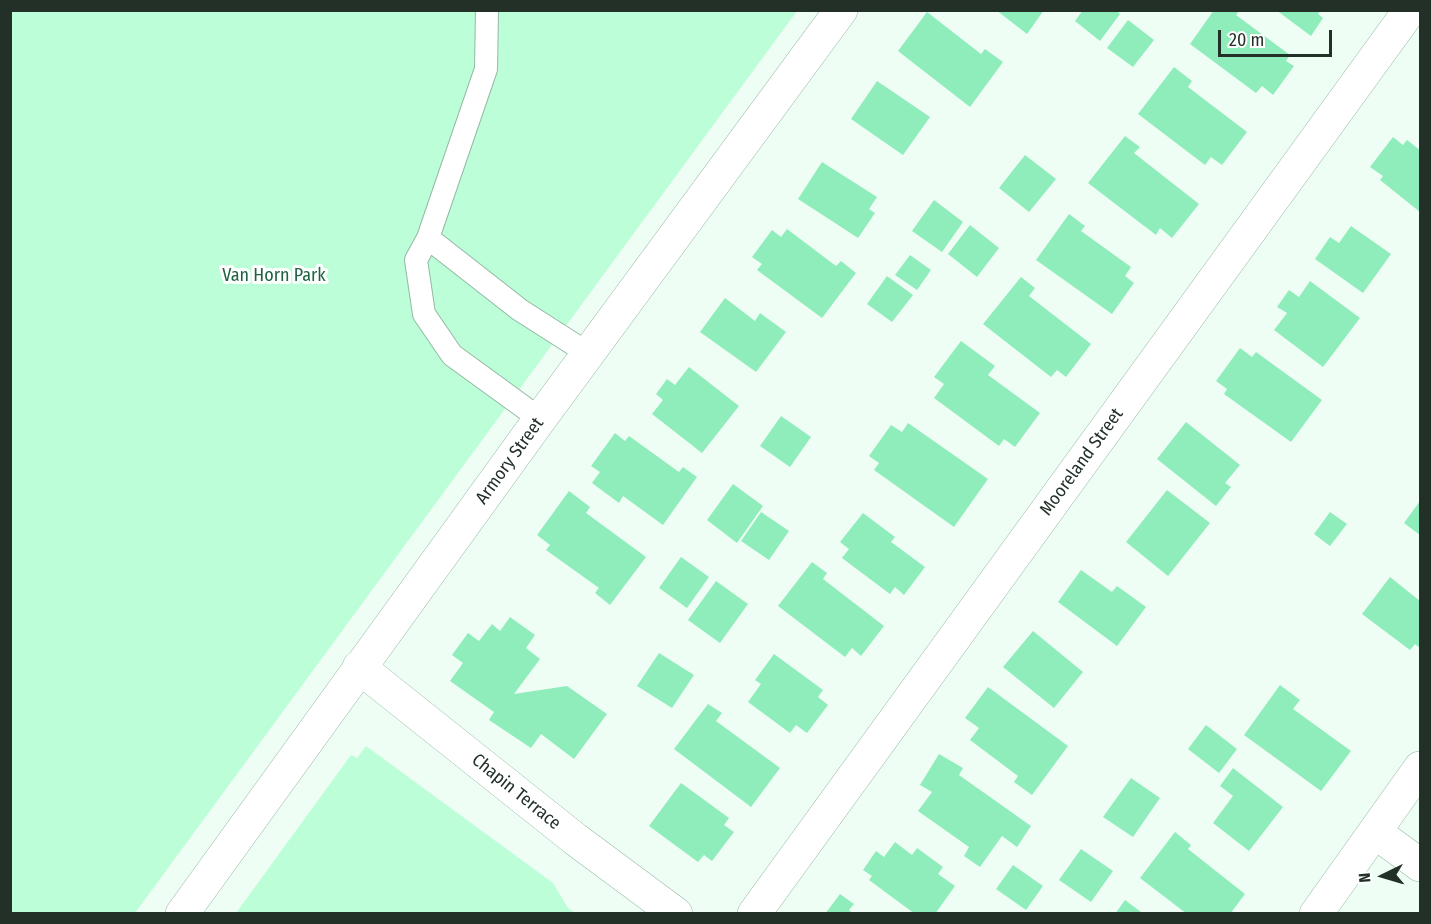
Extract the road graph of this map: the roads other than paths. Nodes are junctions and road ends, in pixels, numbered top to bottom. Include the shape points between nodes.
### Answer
1 (487, 10) edge
2 (841, 10) edge
3 (1410, 10) edge
4 (429, 238) junction
5 (589, 354) junction
6 (540, 419) junction
7 (359, 667) junction
8 (1420, 768) edge
9 (1375, 831) junction
10 (1420, 865) edge
11 (182, 914) edge
12 (676, 914) edge
13 (754, 914) edge
14 (1316, 914) edge

1 - 4 lane via 486,69
2 - 5 street, Armory Street
3 - 13 street, Mooreland Street
4 - 5 lane via 520,310
4 - 6 lane via 416,260 424,314 452,355
5 - 6 street, Armory Street
6 - 7 street, Armory Street
7 - 11 street, Armory Street
7 - 12 street, Chapin Terrace
8 - 9 street
9 - 10 street
9 - 14 street

